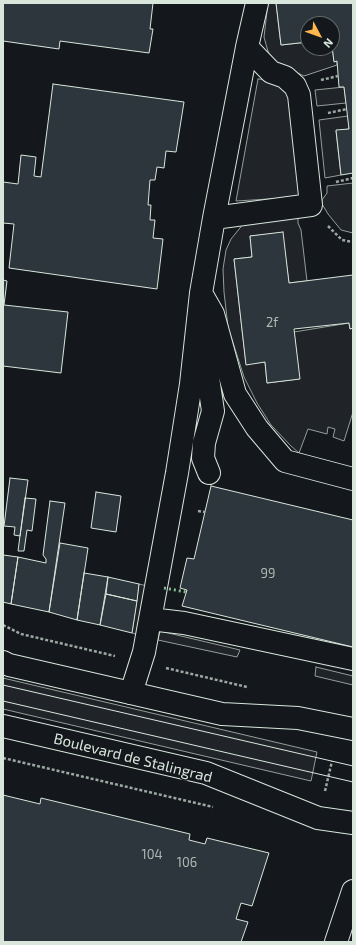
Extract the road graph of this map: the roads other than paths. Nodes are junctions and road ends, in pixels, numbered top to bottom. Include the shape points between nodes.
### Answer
1 (257, 3) edge
2 (247, 47) junction
3 (214, 218) junction
4 (201, 294) junction
5 (209, 473) dead end
6 (353, 478) edge
7 (150, 619) junction
8 (353, 659) edge
9 (3, 662) edge
10 (131, 693) junction
11 (3, 726) edge
12 (353, 729) edge
13 (353, 824) edge
14 (353, 891) edge
15 (336, 942) edge

1 - 2 main road
2 - 3 main road
2 - 3 main road via 271,72 285,77 295,86 299,95 311,206
3 - 4 main road
4 - 5 main road via 204,351 213,412 204,443 203,458
4 - 6 main road via 214,314 235,394 257,428 285,461
4 - 7 main road via 178,466
7 - 8 main road via 184,623
7 - 10 main road via 144,652
9 - 10 main road
10 - 12 main road via 222,714 298,718
11 - 13 main road, Boulevard de Stalingrad via 206,773 318,818
14 - 15 main road

